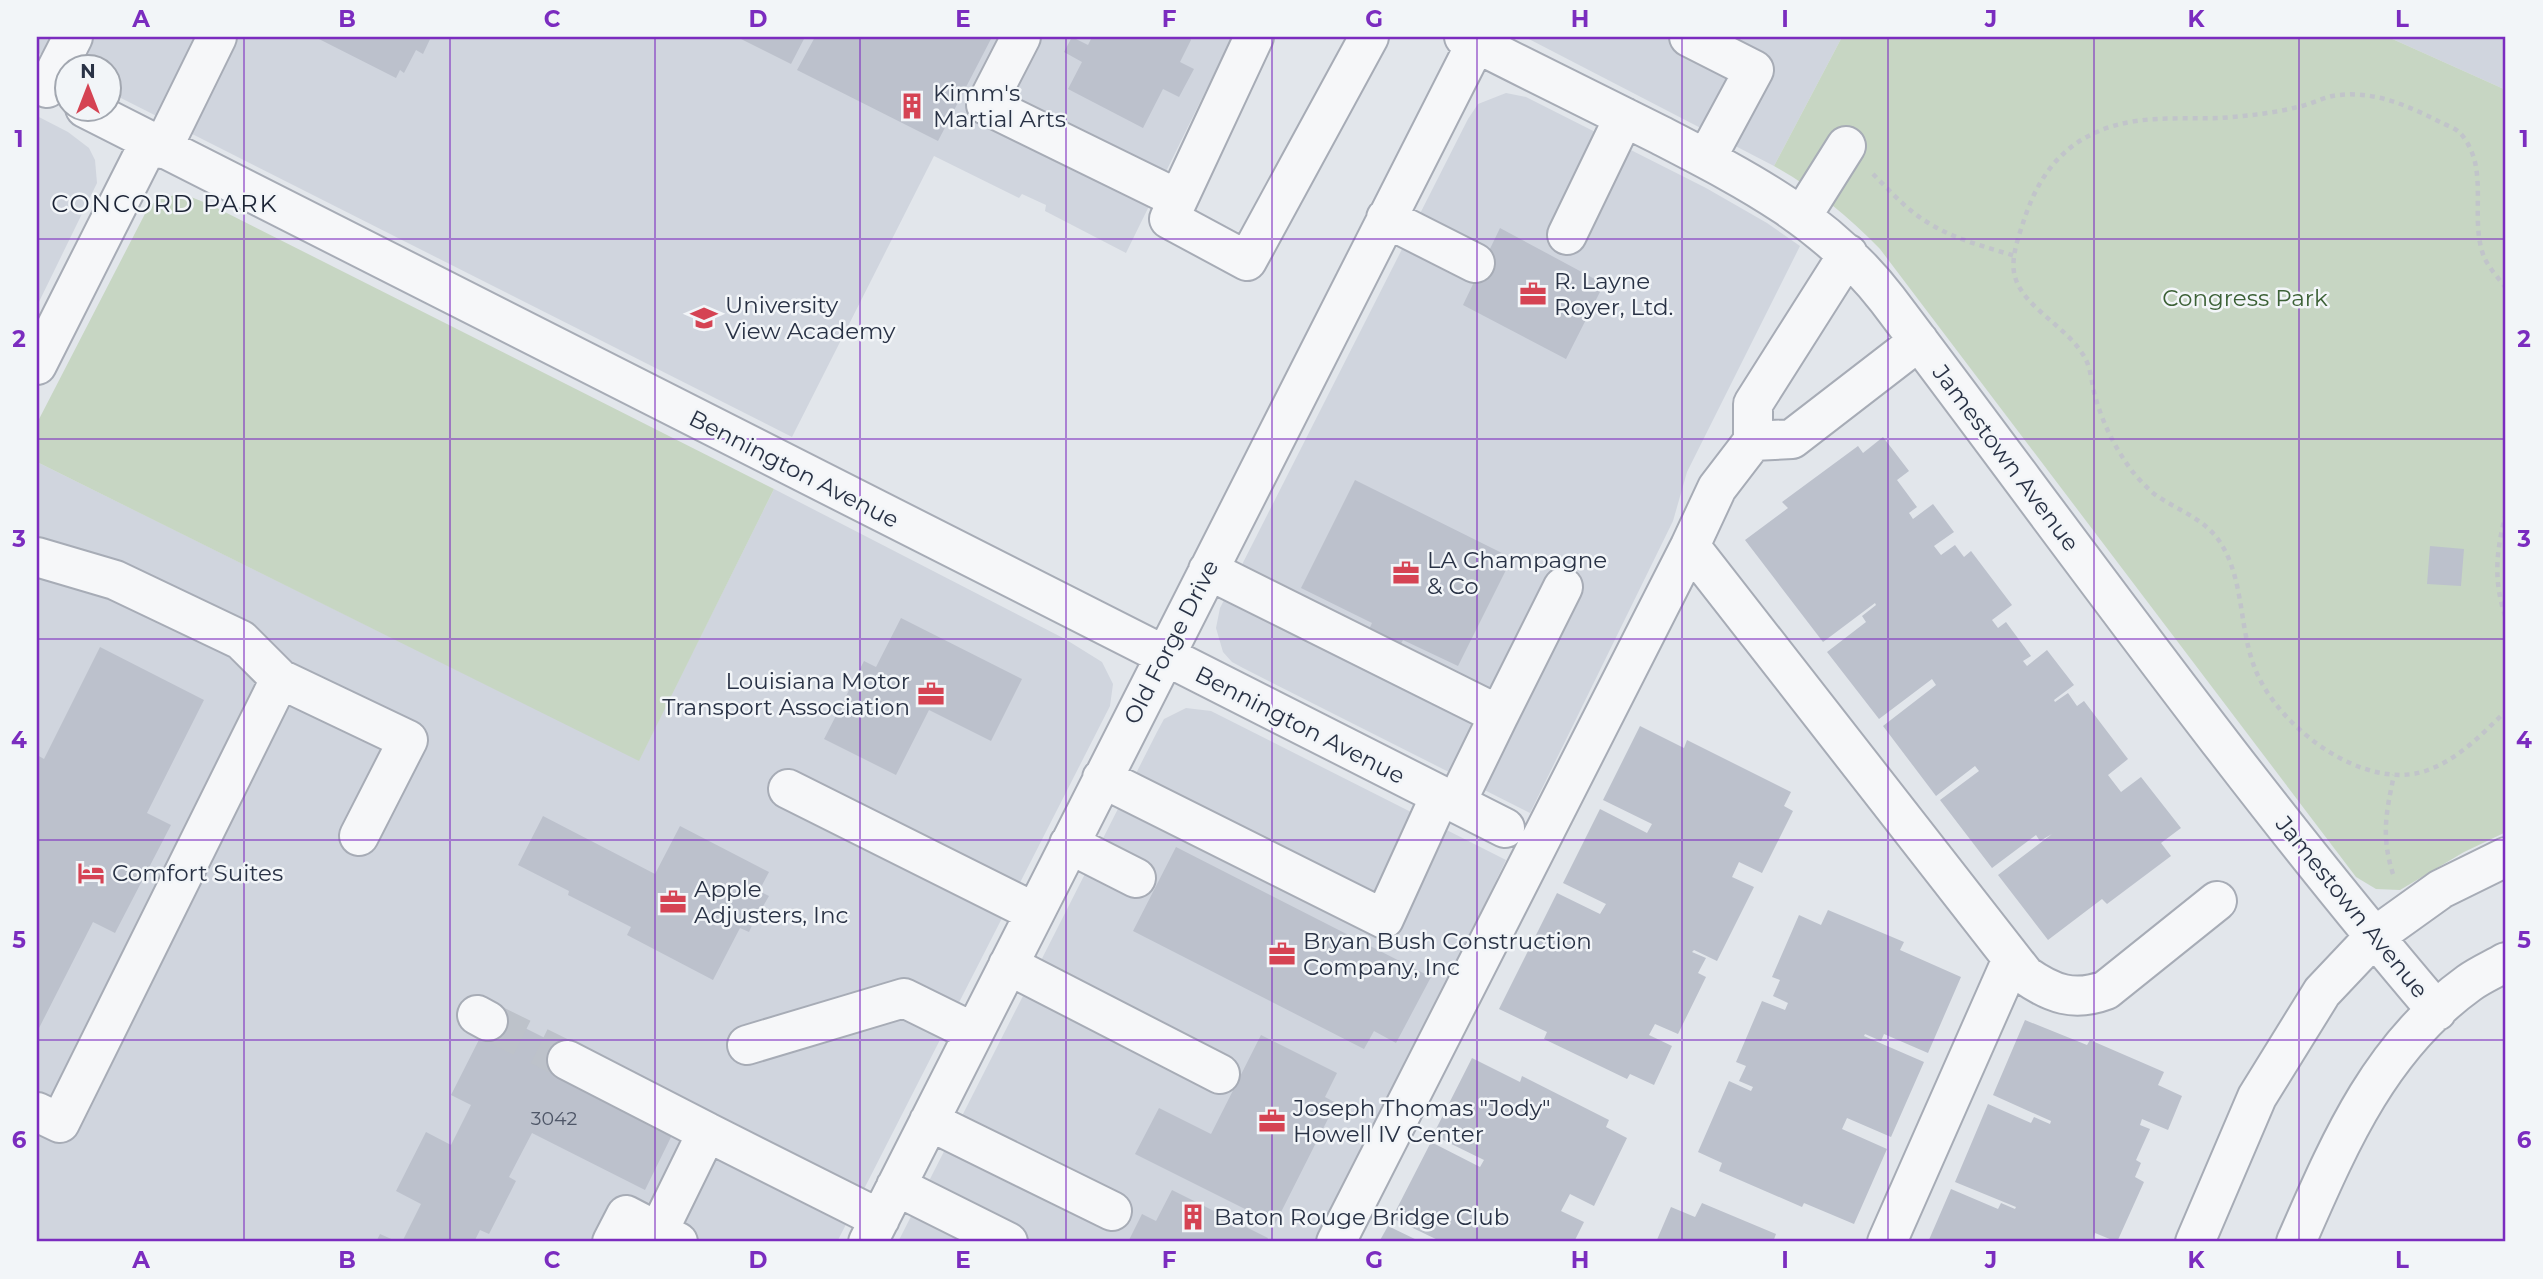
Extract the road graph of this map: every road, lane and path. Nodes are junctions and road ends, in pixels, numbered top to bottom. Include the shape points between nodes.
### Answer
1 (73, 37) edge
2 (217, 37) edge
3 (1021, 37) edge
4 (1254, 37) edge
5 (1369, 37) edge
6 (1689, 37) edge
7 (1470, 40) edge
8 (50, 90) edge
9 (1624, 117) junction
10 (111, 122) edge
11 (155, 146) junction
12 (1846, 146) joint
13 (1706, 159) junction
14 (1178, 199) junction
15 (1802, 216) junction
16 (1386, 218) junction
17 (1567, 235) dead end
18 (1847, 254) junction
19 (2015, 256) junction
20 (1475, 263) dead end
21 (2506, 288) edge
22 (1919, 341) junction
23 (37, 365) edge
24 (1753, 442) junction
25 (2506, 513) edge
26 (1690, 546) junction
27 (39, 564) edge
28 (1208, 569) junction
29 (1563, 587) dead end
30 (2506, 619) edge
31 (1164, 656) junction
32 (280, 679) junction
33 (2506, 711) edge
34 (1499, 715) junction
35 (2394, 775) junction
36 (1102, 778) junction
37 (788, 789) dead end
38 (1448, 800) junction
39 (1504, 828) dead end
40 (359, 836) dead end
41 (1069, 844) junction
42 (2506, 857) edge
43 (2393, 874) dead end
44 (1136, 878) dead end
45 (2217, 901) dead end
46 (1034, 912) junction
47 (2374, 937) junction
48 (2012, 959) junction
49 (2506, 962) edge
50 (1008, 965) junction
51 (2437, 1011) junction
52 (973, 1032) junction
53 (747, 1045) dead end
54 (567, 1060) tunnel mouth
55 (1220, 1074) dead end
56 (37, 1112) edge
57 (929, 1121) junction
58 (707, 1132) junction
59 (1112, 1211) dead end
60 (881, 1216) edge
61 (668, 1237) edge
62 (612, 1242) edge
63 (1009, 1242) edge
64 (1336, 1242) edge
65 (1887, 1242) edge
66 (2195, 1242) edge
67 (2296, 1242) edge

1 - 8 street
2 - 11 street
3 - 14 street via 986,105
4 - 14 street
5 - 14 street via 1247,261 1168,219
6 - 13 street via 1754,70
7 - 9 street, Jamestown Avenue
7 - 16 street, Old Forge Drive
9 - 13 street, Jamestown Avenue
9 - 17 street
10 - 11 street, Bennington Avenue
11 - 23 street
11 - 31 street, Bennington Avenue
12 - 15 street
12 - 19 path via 1926,222
13 - 15 street, Jamestown Avenue
15 - 18 street, Jamestown Avenue
16 - 20 street
16 - 28 street, Old Forge Drive
18 - 22 street, Jamestown Avenue
18 - 24 street via 1753,404
19 - 21 path via 2032,195 2051,165 2098,131 2137,121 2269,113 2334,95 2360,94 2408,105 2460,132 2477,170 2479,233 2485,259
19 - 35 path via 2016,281 2086,360 2108,433 2132,471 2219,542 2236,580 2254,668 2279,710 2340,758 2377,774
22 - 24 street via 1792,439
22 - 47 street, Jamestown Avenue via 2193,708
24 - 26 street via 1717,488
25 - 30 path via 2497,579
26 - 48 street
26 - 64 street
27 - 32 street via 115,580 241,640
28 - 31 street, Old Forge Drive
28 - 34 street
29 - 34 street
31 - 36 street, Old Forge Drive
31 - 38 street, Bennington Avenue
32 - 40 street via 408,740
32 - 56 street via 60,1123
33 - 35 path via 2459,755 2426,772
34 - 38 street
35 - 43 path via 2384,840
36 - 38 street via 1384,919
36 - 41 street, Old Forge Drive
37 - 46 street
38 - 39 street, Bennington Avenue
41 - 44 street
41 - 46 street, Old Forge Drive
42 - 47 street via 2441,889
45 - 48 street via 2106,990 2090,996 2043,988
46 - 50 street, Old Forge Drive
47 - 51 street, Jamestown Avenue
47 - 66 street via 2322,992 2288,1045 2258,1097
48 - 65 street
49 - 51 street via 2470,983
50 - 52 street, Old Forge Drive
50 - 55 street
51 - 67 street via 2392,1057 2363,1100
52 - 53 street via 904,998
52 - 57 street, Old Forge Drive
54 - 58 street
57 - 59 street
57 - 60 street, Old Forge Drive
58 - 60 street
58 - 61 street
60 - 63 street
61 - 62 street via 626,1215

